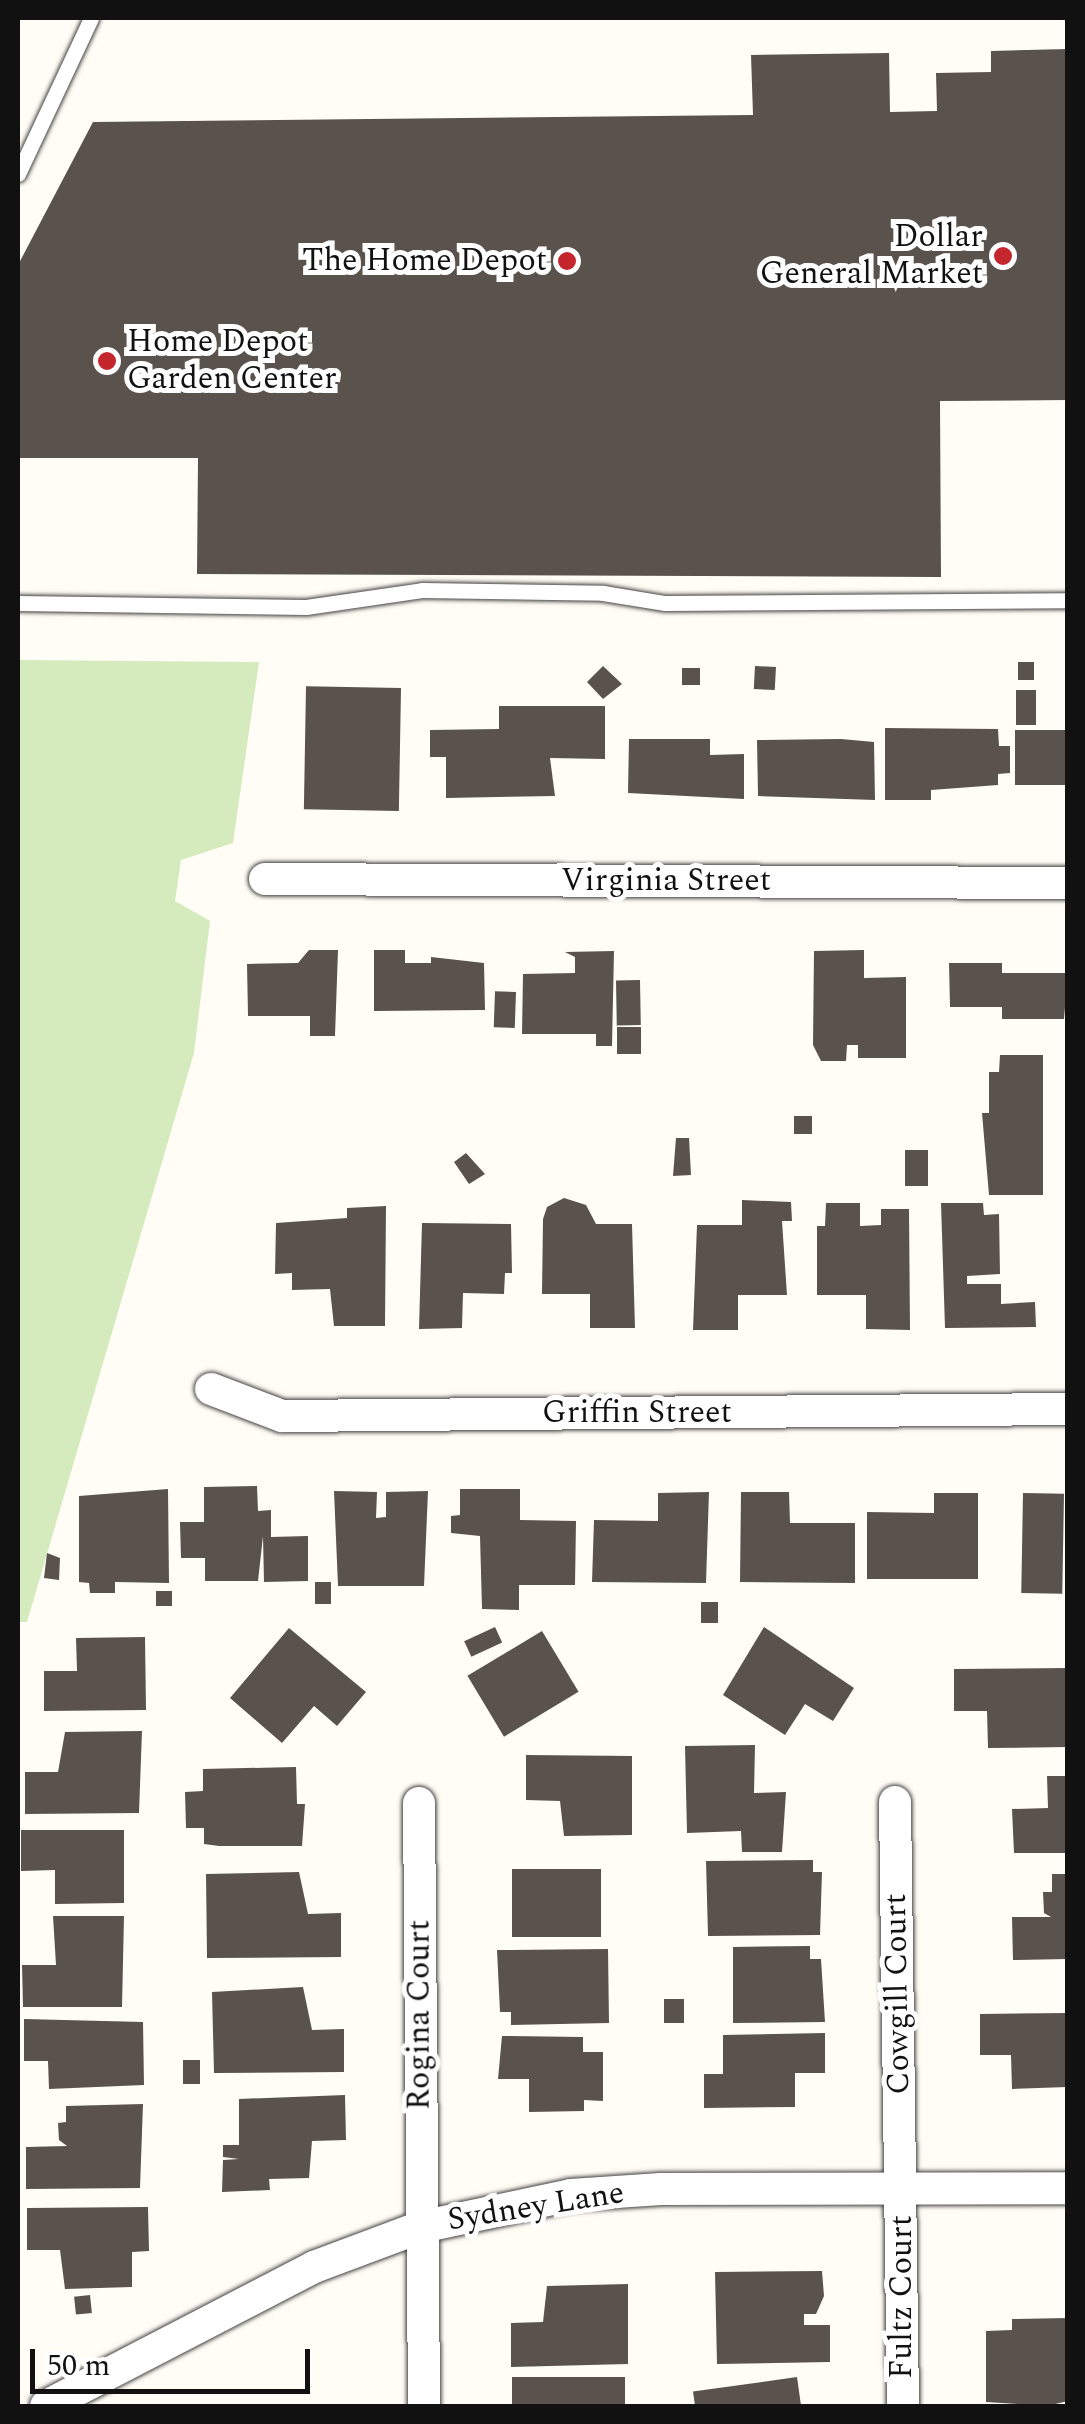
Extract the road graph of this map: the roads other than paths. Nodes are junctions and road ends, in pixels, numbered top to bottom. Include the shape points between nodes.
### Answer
1 (91, 18) edge
2 (18, 174) edge
3 (1068, 600) edge
4 (18, 603) edge
5 (265, 879) dead end
6 (1068, 883) edge
7 (211, 1390) dead end
8 (1068, 1410) edge
9 (895, 1802) dead end
10 (419, 1803) dead end
11 (901, 2186) junction
12 (1068, 2188) edge
13 (421, 2227) junction
14 (46, 2406) edge
15 (424, 2406) edge
16 (903, 2406) edge

1 - 2 lane
3 - 4 lane via 665,603 603,593 422,590 306,608
5 - 6 street, Virginia Street
7 - 8 street, Griffin Street via 282,1416
9 - 11 street, Cowgill Court
10 - 13 street, Rogina Court
11 - 12 street, Sydney Lane
11 - 13 street, Sydney Lane via 571,2195
11 - 16 street, Fultz Court
13 - 14 street, Sydney Lane via 314,2267
13 - 15 street, Rogina Court

